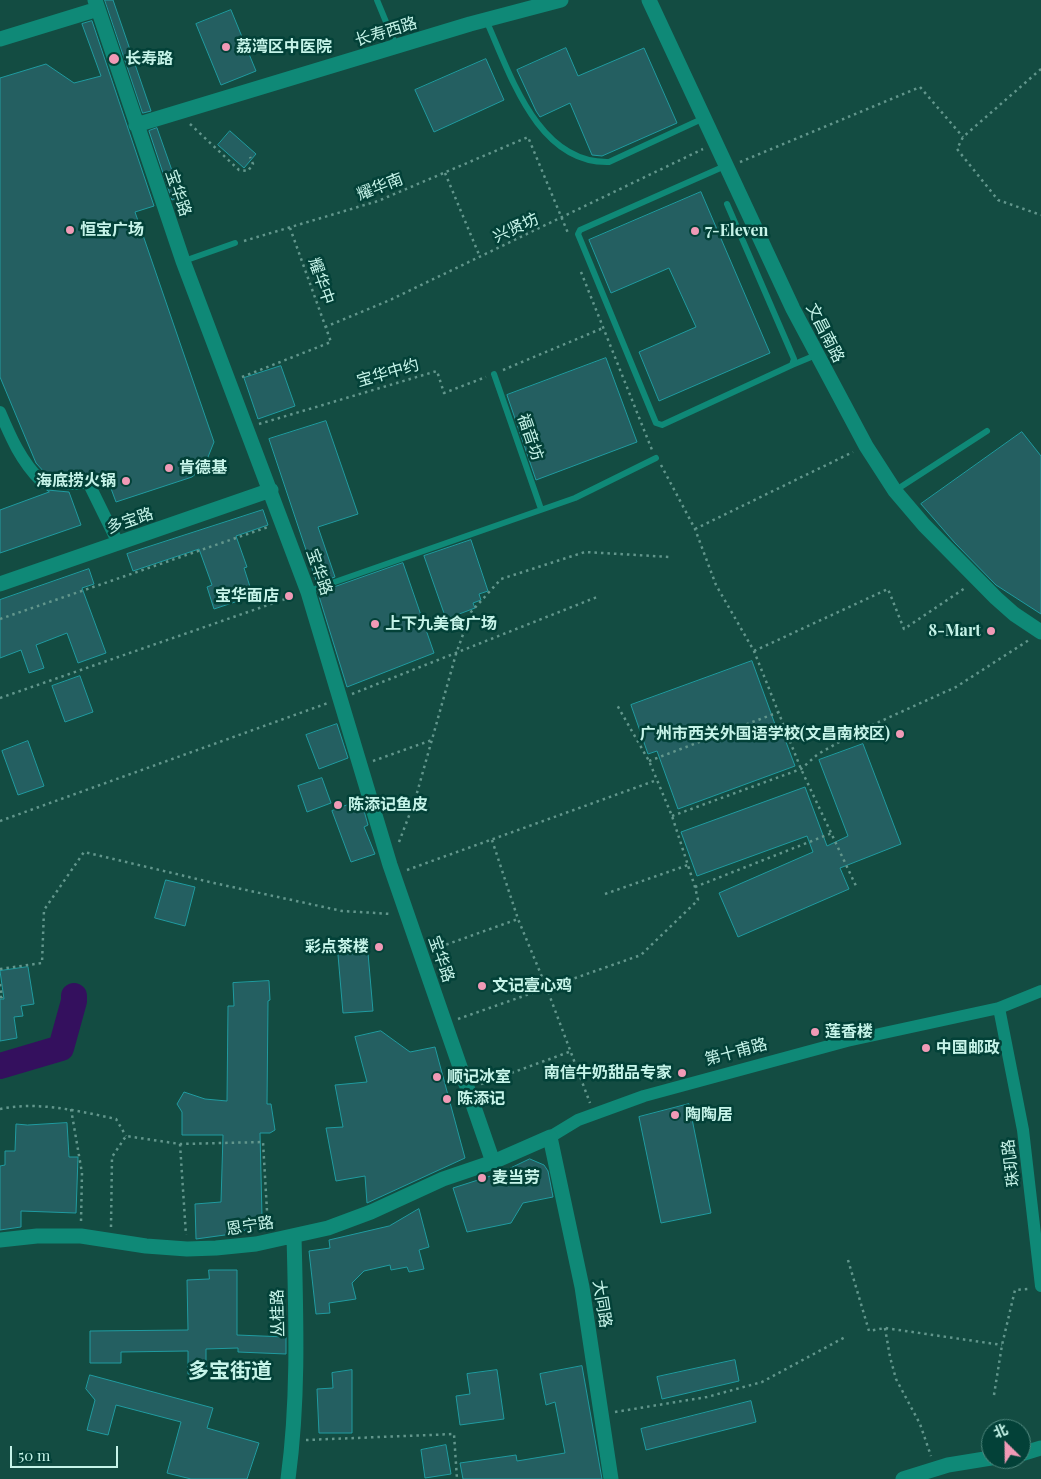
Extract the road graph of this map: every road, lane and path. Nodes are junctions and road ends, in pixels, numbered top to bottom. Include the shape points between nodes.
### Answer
1 (377, 0) edge
2 (561, 0) edge
3 (649, 0) edge
4 (96, 2) edge
5 (486, 20) junction
6 (0, 39) edge
7 (397, 47) junction
8 (1041, 69) edge
9 (704, 118) junction
10 (188, 123) dead end
11 (136, 125) junction
12 (528, 137) dead end
13 (963, 138) junction
14 (715, 144) junction
15 (250, 157) dead end
16 (726, 167) junction
17 (445, 173) junction
18 (727, 204) dead end
19 (1041, 215) edge
20 (290, 228) junction
21 (235, 243) joint
22 (480, 257) junction
23 (183, 261) junction
24 (325, 327) junction
25 (603, 328) dead end
26 (816, 355) junction
27 (792, 365) junction
28 (494, 374) junction
29 (229, 382) junction
30 (0, 412) edge
31 (246, 428) junction
32 (3, 429) edge
33 (987, 432) dead end
34 (866, 446) junction
35 (652, 449) dead end
36 (656, 458) junction
37 (270, 490) junction
38 (894, 491) junction
39 (541, 510) junction
40 (282, 523) junction
41 (695, 529) junction
42 (118, 543) junction
43 (670, 557) dead end
44 (977, 580) junction
45 (0, 584) edge
46 (308, 592) junction
47 (597, 597) dead end
48 (0, 619) edge
49 (1037, 635) edge
50 (754, 651) junction
51 (456, 654) junction
52 (0, 698) edge
53 (340, 699) junction
54 (617, 705) dead end
55 (779, 712) junction
56 (432, 740) junction
57 (649, 761) junction
58 (360, 765) junction
59 (801, 770) junction
60 (657, 780) junction
61 (672, 816) junction
62 (0, 821) edge
63 (832, 833) junction
64 (492, 840) junction
65 (688, 865) junction
66 (392, 870) junction
67 (856, 886) dead end
68 (695, 887) junction
69 (605, 894) dead end
70 (407, 915) junction
71 (518, 920) junction
72 (420, 953) junction
73 (0, 969) edge
74 (0, 984) edge
75 (547, 989) junction
76 (1041, 991) edge
77 (0, 997) edge
78 (999, 1008) junction
79 (445, 1024) junction
80 (570, 1052) junction
81 (468, 1089) junction
82 (0, 1109) edge
83 (71, 1109) junction
84 (594, 1114) junction
85 (126, 1136) junction
86 (550, 1137) junction
87 (180, 1144) junction
88 (493, 1162) junction
89 (81, 1236) junction
90 (294, 1236) junction
91 (0, 1240) edge
92 (111, 1241) junction
93 (268, 1241) junction
94 (187, 1249) junction
95 (848, 1260) dead end
96 (1037, 1288) edge
97 (885, 1328) junction
98 (847, 1336) dead end
99 (1002, 1345) junction
100 (994, 1395) dead end
101 (601, 1414) junction
102 (292, 1440) junction
103 (981, 1460) edge
104 (936, 1469) junction
105 (288, 1479) edge
106 (457, 1479) edge
107 (611, 1479) edge
108 (903, 1479) edge

1 - 7 lane
2 - 5 street, 长寿西路
3 - 9 street, 文昌南路
4 - 6 street
4 - 11 street, 宝华路
5 - 7 street, 长寿西路
5 - 9 lane via 528,112 550,137 578,156 609,162
7 - 11 street, 长寿西路
8 - 13 path
9 - 14 street, 文昌南路
10 - 15 path via 239,170 244,172 251,168
11 - 23 street, 宝华路
12 - 17 path, 耀华南
13 - 16 path via 920,87
13 - 19 path via 957,149 998,200
14 - 16 street, 文昌南路
14 - 22 path, 兴贤坊
16 - 26 street, 文昌南路
16 - 27 lane via 580,230 578,234 656,423 662,425
17 - 20 path, 耀华南 via 378,201
17 - 22 path
18 - 27 lane via 794,360
20 - 21 path, 耀华南
20 - 24 path, 耀华中
21 - 23 lane
22 - 24 path, 兴贤坊
23 - 29 street, 宝华路
24 - 29 path, 耀华中 via 331,342
25 - 28 path, 宝华中约
26 - 27 lane
26 - 34 street, 文昌南路
28 - 31 path, 宝华中约 via 444,393 437,371
28 - 39 lane, 福音坊
29 - 31 street, 宝华路
30 - 32 street
31 - 37 street, 宝华路
32 - 42 street via 24,462 41,481 88,482
33 - 38 lane
34 - 38 street, 文昌南路
34 - 41 path
35 - 36 path
36 - 39 lane via 575,498
36 - 41 path
37 - 40 street, 宝华路
37 - 42 street, 多宝路
38 - 44 street, 文昌南路
39 - 46 lane
40 - 46 street, 宝华路
40 - 48 path
41 - 50 path via 716,585
42 - 45 street, 多宝路
43 - 51 path via 585,552 501,579 471,612
44 - 49 street, 文昌南路
44 - 50 path via 904,629 888,589
46 - 52 path
46 - 53 street, 宝华路
47 - 51 path
49 - 59 path via 956,687 818,754
50 - 55 path
51 - 53 path
51 - 56 path
53 - 58 street, 宝华路
53 - 62 path
54 - 57 path
55 - 57 path
55 - 59 path
56 - 58 path
56 - 66 path
57 - 60 path
58 - 66 street, 宝华路
59 - 61 path
59 - 63 path
60 - 61 path
60 - 64 path
61 - 65 path
63 - 67 path
63 - 68 path
64 - 66 path
64 - 71 path
65 - 68 path
65 - 69 path
66 - 70 street, 宝华路
68 - 75 path via 698,900 641,955
70 - 72 street, 宝华路
70 - 73 path via 342,911 84,852 44,910 42,963
71 - 72 path
71 - 75 path
72 - 79 street, 宝华路
74 - 77 path
75 - 79 path
75 - 80 path
76 - 78 street, 第十甫路
78 - 84 street, 第十甫路 via 734,1070
78 - 96 street, 珠玑路 via 1023,1130
79 - 81 street, 宝华路
80 - 81 path
80 - 84 path
81 - 88 street, 宝华路
82 - 83 path via 16,1105
83 - 85 path via 116,1119
83 - 89 path via 82,1173
84 - 86 street, 第十甫路
85 - 87 path
85 - 92 path via 112,1157
86 - 88 street, 第十甫路
86 - 101 street, 大同路 via 582,1287
87 - 93 path via 263,1142
87 - 94 path
88 - 90 street, 恩宁路 via 443,1179 328,1228
89 - 91 street, 恩宁路
89 - 92 street, 恩宁路
90 - 93 street, 恩宁路
90 - 102 street, 丛桂路 via 297,1352
92 - 94 street, 恩宁路
93 - 94 street, 恩宁路
95 - 97 path via 869,1331
96 - 99 path via 1015,1290
97 - 99 path
97 - 104 path via 896,1379 920,1424
98 - 101 path via 762,1382 707,1397
99 - 100 path
101 - 107 street, 大同路
102 - 105 street, 丛桂路
102 - 106 path via 454,1434
103 - 104 street
104 - 108 street

